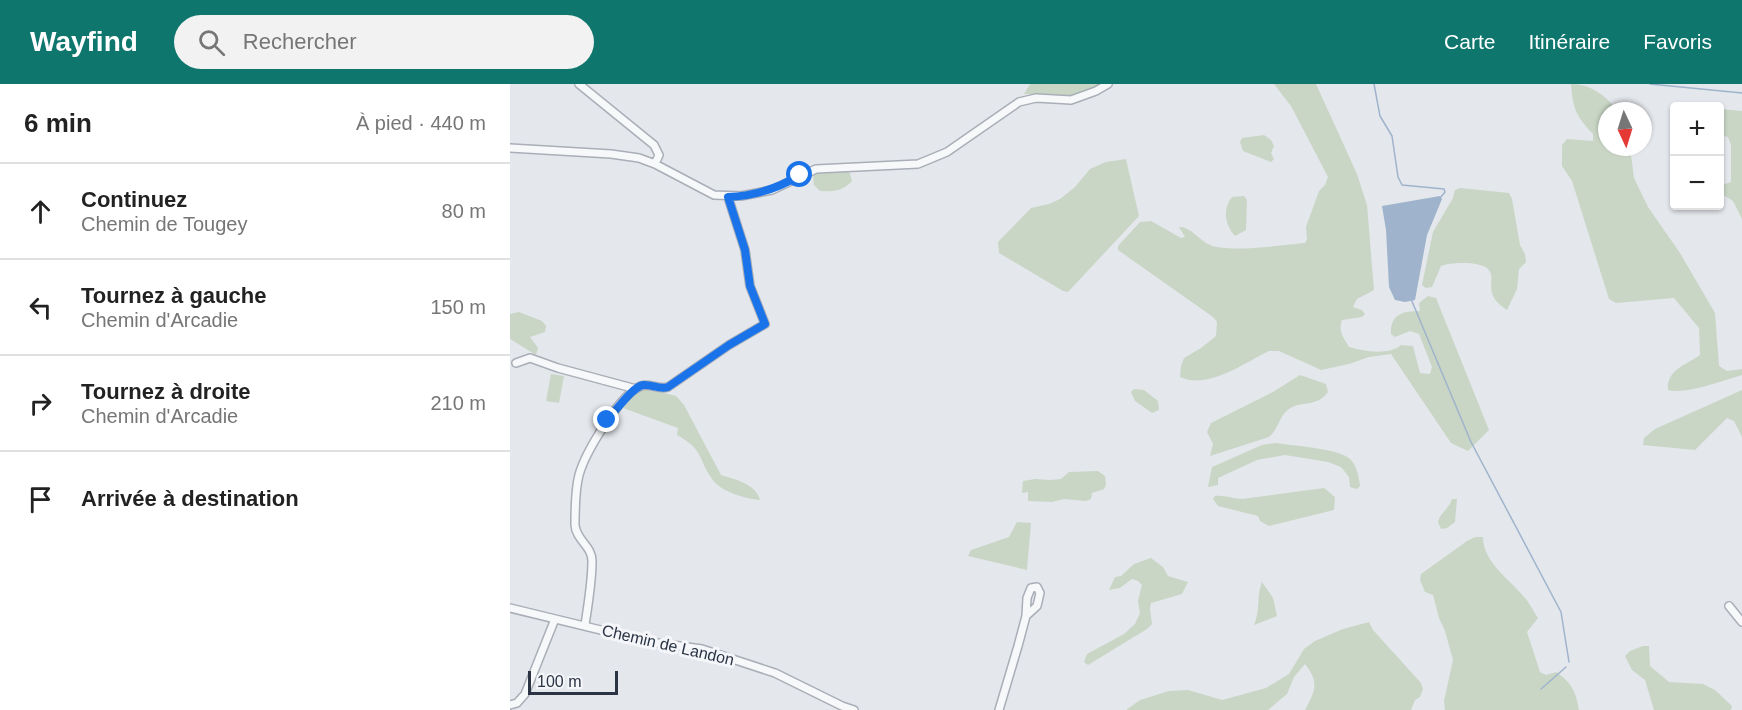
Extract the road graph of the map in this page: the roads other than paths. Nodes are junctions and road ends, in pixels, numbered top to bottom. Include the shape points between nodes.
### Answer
1 (579, 84) edge
2 (1108, 84) edge
3 (510, 148) edge
4 (655, 164) junction
5 (728, 197) junction
6 (516, 363) dead end
7 (636, 389) junction
8 (1729, 606) dead end
9 (510, 608) edge
10 (1026, 616) dead end
11 (555, 619) junction
12 (1742, 622) edge
13 (585, 625) junction
14 (510, 705) edge
15 (854, 710) edge
16 (999, 710) edge

1 - 4 street via 654,145 659,155
2 - 5 street via 1071,100 1036,98 1019,102 947,152 918,164 816,169 772,190
3 - 4 street via 618,155
4 - 5 street via 714,195
5 - 7 street via 743,242 750,286 765,324 668,387 644,385
6 - 7 street via 530,358
7 - 13 street via 603,427 577,483 576,532 592,560
8 - 12 street
9 - 11 street, Chemin de Landon
10 - 16 street
11 - 13 street, Chemin de Landon
11 - 14 street via 525,694
13 - 15 street, Chemin de Landon via 724,656 775,673

